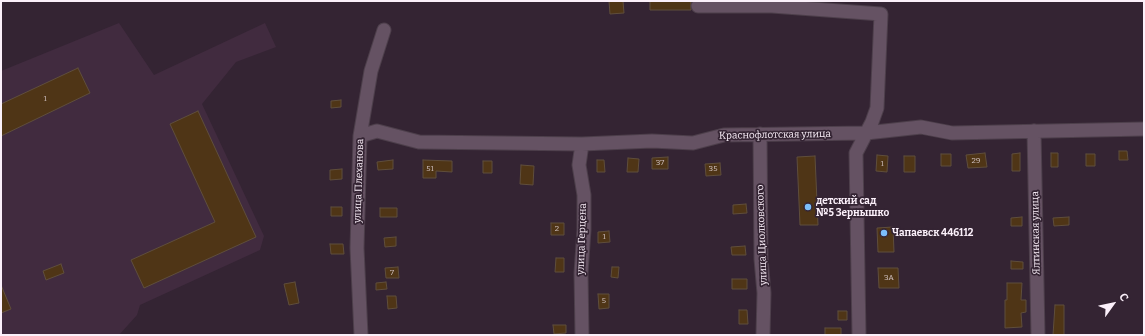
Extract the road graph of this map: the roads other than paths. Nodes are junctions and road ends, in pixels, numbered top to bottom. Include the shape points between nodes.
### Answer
1 (698, 6) dead end
2 (384, 30) dead end
3 (1144, 129) edge
4 (1034, 131) junction
5 (866, 133) junction
6 (760, 134) junction
7 (360, 136) junction
8 (582, 144) junction
9 (361, 335) edge
10 (582, 335) edge
11 (763, 335) edge
12 (859, 335) edge
13 (1038, 335) edge

1 - 5 street via 772,6 881,14 878,108
2 - 7 street, улица Плеханова via 371,71
3 - 4 street, Краснофлотская улица
4 - 5 street, Краснофлотская улица via 952,133 921,127
4 - 13 street, Ялтинская улица
5 - 6 street, Краснофлотская улица
5 - 12 street via 856,153
6 - 8 street, Краснофлотская улица via 724,135 693,143 652,141
6 - 11 street, улица Циолковского
7 - 8 street, Краснофлотская улица via 377,131 420,142
7 - 9 street, улица Плеханова via 357,248
8 - 10 street, улица Герцена via 579,165 584,195

